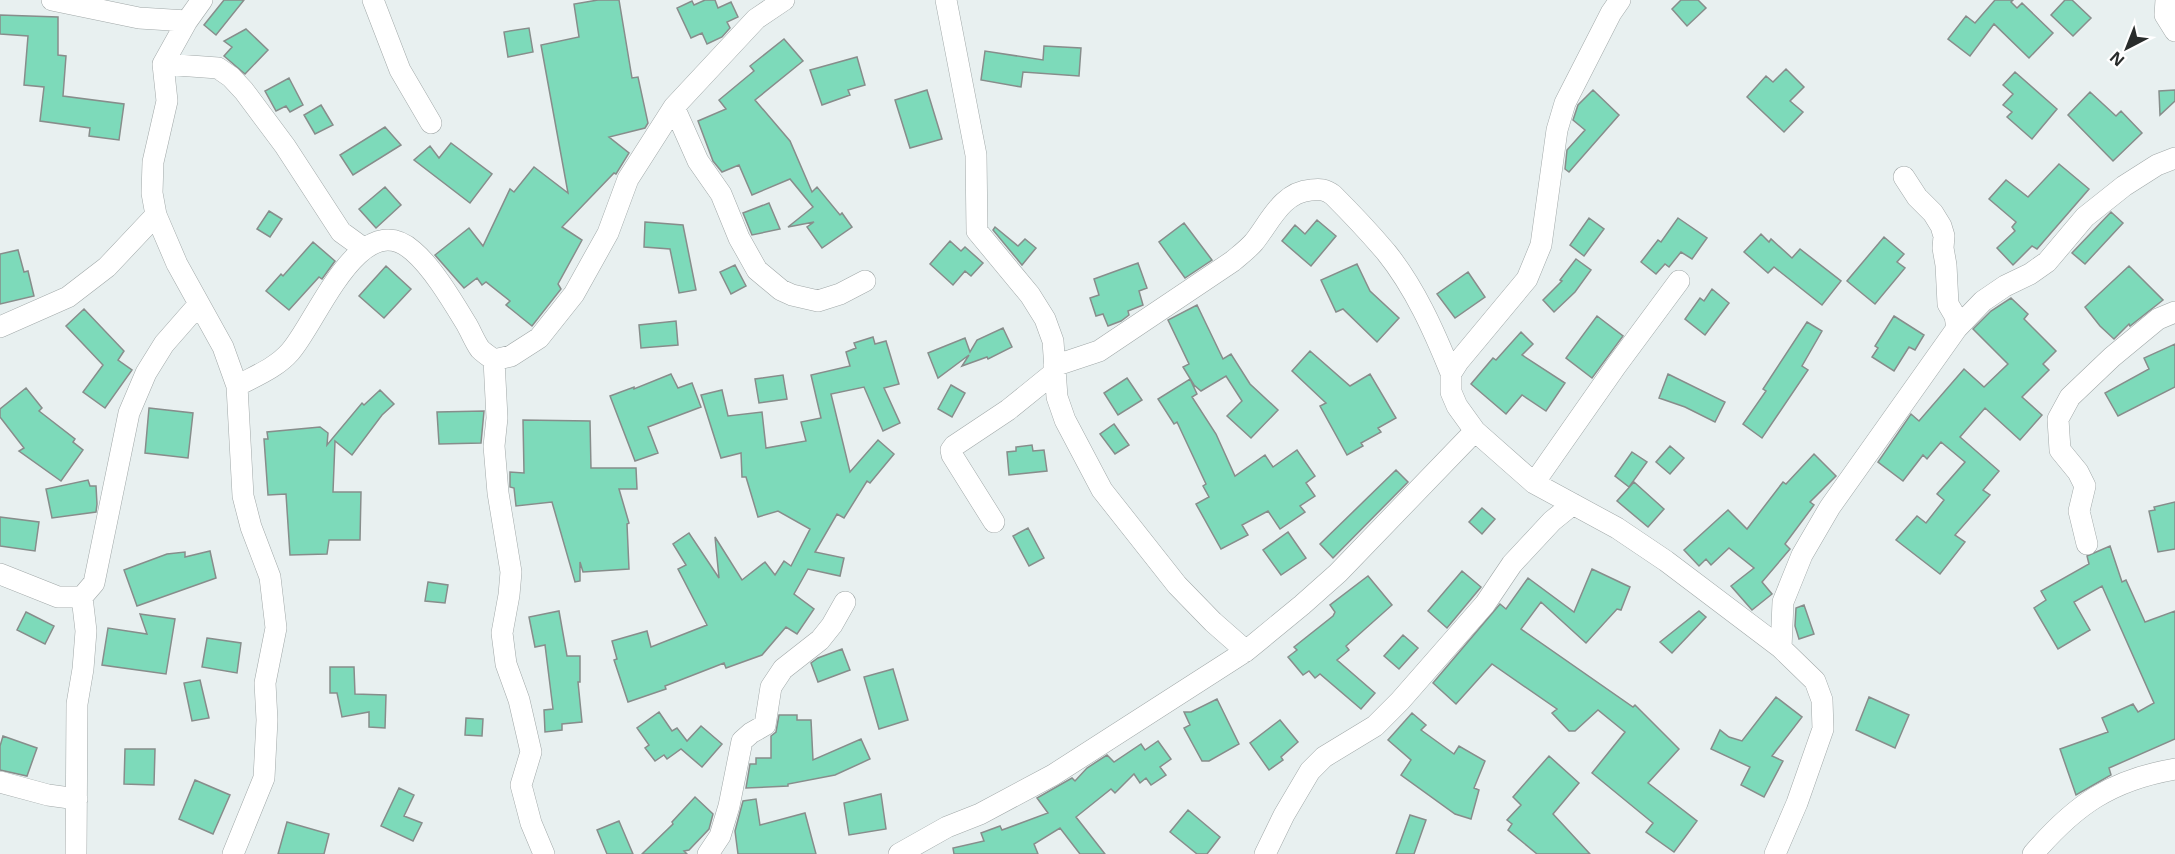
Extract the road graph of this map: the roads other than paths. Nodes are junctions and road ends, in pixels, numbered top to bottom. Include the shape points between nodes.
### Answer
1 (52, 0) edge
2 (126, 0) edge
3 (202, 0) edge
4 (372, 0) edge
5 (784, 0) edge
6 (946, 0) edge
7 (2166, 0) edge
8 (1611, 4) edge
9 (139, 18) junction
10 (186, 21) junction
11 (2175, 32) edge
12 (163, 63) junction
13 (674, 107) junction
14 (431, 123) dead end
15 (2175, 159) edge
16 (1904, 177) dead end
17 (156, 215) junction
18 (363, 248) junction
19 (865, 281) dead end
20 (1679, 281) dead end
21 (199, 304) junction
22 (2175, 312) edge
23 (0, 327) edge
24 (1957, 328) junction
25 (494, 360) junction
26 (1054, 369) junction
27 (1451, 373) junction
28 (237, 386) junction
29 (1475, 431) junction
30 (1534, 483) junction
31 (1573, 504) junction
32 (994, 522) dead end
33 (2087, 544) dead end
34 (0, 574) edge
35 (82, 597) junction
36 (844, 602) dead end
37 (1781, 648) junction
38 (1246, 651) junction
39 (2175, 769) edge
40 (0, 782) edge
41 (77, 799) junction
42 (76, 854) edge
43 (233, 854) edge
44 (544, 854) edge
45 (708, 854) edge
46 (899, 854) edge
47 (1264, 854) edge
48 (1775, 854) edge
49 (2033, 854) edge

1 - 9 street
2 - 9 street
3 - 10 street
4 - 14 street via 400,70
5 - 13 street via 756,19
6 - 26 street via 976,155 977,231 1030,294 1045,319 1053,341
7 - 11 street via 2165,15
8 - 27 street via 1565,103 1557,130 1541,245 1527,279
9 - 10 street
10 - 12 street
12 - 17 street via 167,101 153,162
12 - 18 street via 218,68 231,77 285,146 341,232
13 - 19 street via 698,161 721,194 757,270 781,290 818,301
13 - 25 street via 628,179 608,233 574,294 539,338 511,356
15 - 24 street via 2157,165 2124,186 2085,217 2047,262 1983,302
16 - 24 street via 1941,226 1948,304
17 - 21 street
17 - 23 street via 107,267 68,297
18 - 25 street via 383,239 401,242 415,252 435,276 480,349
18 - 28 street via 340,274 291,352 277,365
20 - 30 street
21 - 28 street via 223,347
21 - 35 street via 164,344 129,413 94,583
22 - 33 street via 2158,319 2094,373 2070,397 2058,419 2060,450 2085,486 2079,512
24 - 37 street via 1830,507 1802,555 1783,602
25 - 44 street via 494,446 511,572 502,633 504,654 531,752 521,786
26 - 27 street via 1099,351 1233,261 1252,244 1287,197 1315,189 1333,195 1387,254 1424,313
26 - 32 street via 1008,410 951,450
26 - 38 street via 1065,420 1102,490 1177,585
27 - 29 street via 1451,392
28 - 43 street via 243,495 270,577 276,628 265,683 264,778
29 - 30 street
29 - 38 street via 1338,573
30 - 31 street
31 - 37 street via 1666,561
31 - 47 street via 1559,513 1519,557 1485,604 1383,718 1324,757 1310,771
34 - 35 street via 58,597
35 - 41 street via 86,631 75,741
36 - 45 street via 820,640 783,669 771,687 765,725 742,741 720,836
37 - 48 street via 1815,681 1822,700 1823,729
38 - 46 street via 1053,775
39 - 49 street via 2123,782 2080,806
40 - 41 street
41 - 42 street

